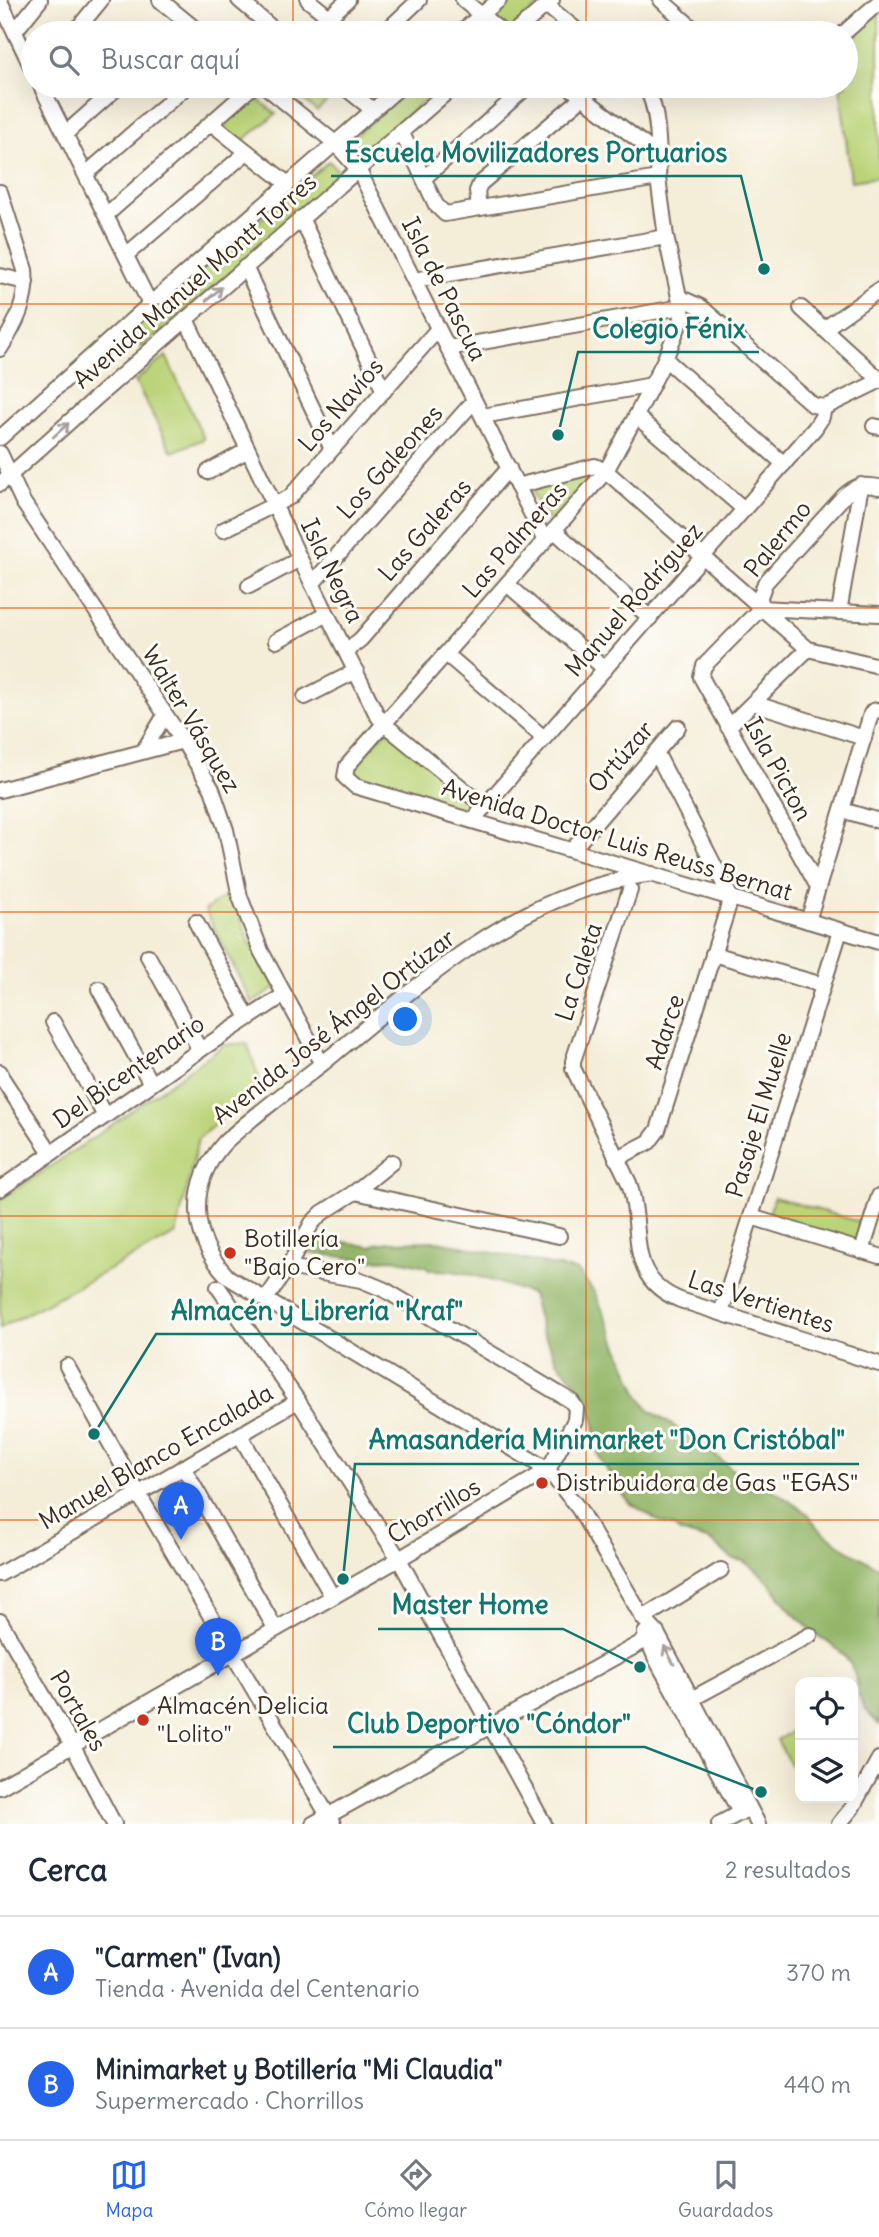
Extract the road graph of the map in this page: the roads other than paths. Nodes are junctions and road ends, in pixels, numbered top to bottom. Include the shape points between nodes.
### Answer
1 (40, 0) edge
2 (101, 0) edge
3 (160, 0) edge
4 (239, 0) edge
5 (308, 0) edge
6 (348, 0) edge
7 (419, 0) edge
8 (463, 0) edge
9 (499, 0) edge
10 (661, 0) edge
11 (0, 1) edge
12 (549, 2) edge
13 (879, 2) edge
14 (481, 15) junction
15 (329, 17) junction
16 (23, 21) edge
17 (84, 21) edge
18 (177, 21) edge
19 (264, 21) edge
20 (324, 21) edge
21 (397, 21) edge
22 (474, 21) edge
23 (488, 21) edge
24 (528, 21) edge
25 (568, 21) edge
26 (685, 21) edge
27 (858, 21) edge
28 (21, 24) edge
29 (15, 31) junction
30 (21, 44) edge
31 (47, 98) edge
32 (106, 98) edge
33 (173, 98) edge
34 (239, 98) edge
35 (279, 98) edge
36 (358, 98) edge
37 (387, 98) edge
38 (440, 98) edge
39 (514, 98) edge
40 (582, 98) edge
41 (584, 98) edge
42 (651, 98) edge
43 (373, 110) junction
44 (211, 123) junction
45 (401, 131) junction
46 (65, 134) junction
47 (335, 144) junction
48 (247, 152) junction
49 (659, 156) junction
50 (358, 169) junction
51 (86, 174) junction
52 (424, 177) junction
53 (658, 178) junction
54 (288, 184) junction
55 (0, 192) edge
56 (479, 208) junction
57 (106, 215) junction
58 (301, 218) junction
59 (666, 237) junction
60 (126, 255) junction
61 (245, 267) junction
62 (0, 276) edge
63 (414, 280) junction
64 (26, 282) junction
65 (879, 290) edge
66 (680, 302) junction
67 (150, 304) junction
68 (801, 308) dead end
69 (186, 319) junction
70 (824, 328) junction
71 (438, 329) junction
72 (448, 348) junction
73 (0, 349) edge
74 (665, 359) junction
75 (877, 374) edge
76 (652, 385) junction
77 (384, 391) junction
78 (474, 401) junction
79 (824, 407) junction
80 (483, 416) junction
81 (636, 416) junction
82 (0, 438) edge
83 (332, 449) junction
84 (248, 450) junction
85 (0, 453) edge
86 (784, 464) junction
87 (509, 468) junction
88 (606, 471) junction
89 (208, 472) dead end
90 (5, 480) edge
91 (860, 485) junction
92 (517, 486) junction
93 (879, 487) edge
94 (273, 504) junction
95 (744, 509) junction
96 (223, 530) dead end
97 (549, 536) junction
98 (703, 556) junction
99 (300, 559) junction
100 (312, 584) junction
101 (507, 584) junction
102 (249, 586) dead end
103 (761, 608) junction
104 (839, 612) junction
105 (327, 614) junction
106 (879, 614) edge
107 (650, 618) junction
108 (276, 641) dead end
109 (808, 649) junction
110 (346, 651) junction
111 (446, 654) junction
112 (879, 666) edge
113 (605, 669) junction
114 (356, 671) junction
115 (701, 673) joint
116 (305, 697) dead end
117 (752, 703) junction
118 (876, 711) edge
119 (165, 715) junction
120 (384, 724) junction
121 (678, 726) dead end
122 (728, 727) junction
123 (544, 738) junction
124 (864, 738) junction
125 (183, 741) junction
126 (144, 750) junction
127 (656, 752) junction
128 (345, 778) joint
129 (0, 790) edge
130 (485, 807) junction
131 (842, 810) junction
132 (473, 820) junction
133 (879, 821) edge
134 (572, 850) junction
135 (652, 874) junction
136 (818, 887) junction
137 (630, 890) dead end
138 (731, 898) junction
139 (808, 921) junction
140 (196, 922) dead end
141 (840, 931) junction
142 (879, 942) edge
143 (713, 954) junction
144 (148, 956) dead end
145 (823, 985) junction
146 (99, 989) dead end
147 (284, 995) junction
148 (248, 1018) junction
149 (53, 1022) dead end
150 (200, 1050) junction
151 (322, 1064) junction
152 (573, 1068) joint
153 (0, 1072) edge
154 (151, 1084) junction
155 (105, 1116) junction
156 (51, 1153) junction
157 (616, 1159) junction
158 (392, 1162) dead end
159 (0, 1189) edge
160 (355, 1192) junction
161 (879, 1196) edge
162 (751, 1217) junction
163 (559, 1236) dead end
164 (862, 1251) junction
165 (879, 1256) edge
166 (288, 1267) junction
167 (218, 1287) dead end
168 (266, 1299) junction
169 (721, 1313) junction
170 (879, 1364) edge
171 (66, 1366) dead end
172 (299, 1401) junction
173 (240, 1435) junction
174 (183, 1467) junction
175 (548, 1470) junction
176 (138, 1493) junction
177 (399, 1559) junction
178 (721, 1570) dead end
179 (0, 1574) edge
180 (332, 1596) junction
181 (643, 1618) junction
182 (0, 1621) edge
183 (275, 1628) junction
184 (810, 1634) dead end
185 (646, 1640) junction
186 (232, 1653) junction
187 (687, 1702) junction
188 (491, 1726) junction
189 (72, 1745) junction
190 (879, 1759) edge
191 (0, 1787) edge
192 (746, 1815) edge
193 (331, 1820) edge
194 (114, 1824) edge
195 (313, 1824) edge
196 (544, 1824) edge
197 (719, 1824) edge
198 (758, 1824) edge
199 (839, 1824) edge

1 - 16 street
2 - 17 street
3 - 18 street
4 - 19 street
5 - 15 street
6 - 15 street
7 - 21 street
8 - 14 street
9 - 14 street
10 - 26 street
11 - 29 street
12 - 24 street
12 - 25 street
13 - 27 street
14 - 22 street
14 - 23 street
15 - 20 street
28 - 29 street
29 - 30 street
31 - 46 street
32 - 46 street
33 - 51 street
34 - 44 street
35 - 47 street, Isla de Pascua
36 - 43 street
37 - 43 street, Avenida Manuel Montt Torres
38 - 45 street, Avenida Manuel Montt Torres
39 - 52 street
40 - 56 street via 480,184
41 - 49 street
42 - 49 street
43 - 47 street, Avenida Manuel Montt Torres
44 - 48 street
44 - 57 street
45 - 50 street, Avenida Manuel Montt Torres
45 - 52 street
46 - 51 street
47 - 50 street, Isla de Pascua
47 - 54 street, Avenida Manuel Montt Torres
48 - 54 street
48 - 60 street
49 - 53 street
50 - 58 street, Avenida Manuel Montt Torres
50 - 63 street, Isla de Pascua
51 - 57 street
52 - 56 street via 441,212
53 - 56 street
53 - 59 street
54 - 67 street, Avenida Manuel Montt Torres
55 - 64 street
57 - 60 street
58 - 61 street, Avenida Manuel Montt Torres
58 - 77 street
59 - 63 street
59 - 66 street
60 - 67 street
69 -> 61 street, Avenida Manuel Montt Torres
61 - 83 street
62 - 64 street
63 - 71 street, Isla de Pascua
64 - 73 street via 19,316
65 - 70 street
66 - 72 street
66 - 74 street, Las Palmeras via 682,320
66 - 79 street via 701,307 808,402
67 - 82 street, Avenida Manuel Montt Torres
68 - 70 street
69 - 84 street, Isla Negra
90 -> 69 street, Avenida Manuel Montt Torres
70 - 75 street
71 - 72 street, Isla de Pascua
71 - 77 street, Los Navíos
72 - 78 street, Isla de Pascua
74 - 76 street, Las Palmeras
74 - 86 street
75 - 79 street
76 - 80 street
76 - 81 street, Las Palmeras
77 - 83 street, Los Navíos
78 - 80 street, Isla de Pascua
78 - 100 street, Los Galeones
79 - 86 street, Manuel Rodríguez via 819,422
80 - 87 street, Isla de Pascua
81 - 88 street, Las Palmeras
81 - 95 street
83 - 94 street, Los Navíos via 290,497
84 - 89 street
84 - 94 street, Isla Negra
85 - 90 street, Walter Vásquez
86 - 95 street, Manuel Rodríguez
87 - 92 street, Isla de Pascua
87 - 110 street, Las Galeras
88 - 92 street via 595,466
88 - 97 street, Las Palmeras
88 - 98 street
90 - 119 street, Walter Vásquez
91 - 93 street
91 - 103 street, Palermo via 844,496 765,583
91 - 104 street
92 - 97 street, Isla de Pascua
94 - 96 street, Los Navíos
94 - 99 street, Isla Negra
95 - 98 street, Manuel Rodríguez
97 - 101 street, Las Palmeras
97 - 107 street, Isla de Pascua
98 - 103 street
98 - 107 street, Manuel Rodríguez
99 - 100 street, Isla Negra
99 - 102 street
100 - 105 street, Isla Negra
101 - 111 street, Las Palmeras
101 - 113 street
103 - 104 street
103 - 109 street
103 - 115 street, Palermo
104 - 106 street
105 - 108 street
105 - 110 street, Isla Negra
107 - 113 street, Manuel Rodríguez
109 - 112 street
109 - 117 street
110 - 114 street, Isla Negra
111 - 120 street, Las Palmeras
111 - 123 street
113 - 123 street, Manuel Rodríguez
114 - 116 street
114 - 120 street, Isla Negra
115 - 122 street, Isla Picton
117 - 122 street
117 - 124 street
118 - 124 street
119 - 125 street, Walter Vásquez
119 - 126 street
120 - 128 street, Las Palmeras via 347,766
120 - 130 street, Isla Negra
121 - 127 street, Ortúzar
122 - 136 street, Isla Picton
123 - 130 street, Manuel Rodríguez
124 - 131 street
125 - 126 street
125 - 147 street, Walter Vásquez via 216,799 240,897
126 - 129 street
127 - 134 street, Ortúzar
127 - 138 street
128 - 132 street, Avenida Doctor Luis Reuss Bernat via 355,786
130 - 132 street, Manuel Rodríguez
131 - 133 street
131 - 136 street
132 - 134 street, Avenida Doctor Luis Reuss Bernat
134 - 135 street, Avenida Doctor Luis Reuss Bernat
135 - 138 street, Avenida Doctor Luis Reuss Bernat
135 - 151 street, Avenida José Ángel Ortúzar via 583,888 510,921 431,974
136 - 139 street
137 - 152 street, La Caleta
138 - 139 street, Avenida Doctor Luis Reuss Bernat
138 - 143 street, Adarce
139 - 141 street, Avenida Doctor Luis Reuss Bernat
140 - 148 street
141 - 142 street, Avenida Doctor Luis Reuss Bernat
141 - 145 street, Pasaje El Muelle
143 - 145 street
143 - 157 street, Adarce via 656,1135
144 - 150 street
145 - 162 street, Pasaje El Muelle
146 - 154 street
147 - 148 street, Del Bicentenario
147 - 151 street, Walter Vásquez
148 - 150 street, Del Bicentenario
149 - 155 street
150 - 154 street, Del Bicentenario
151 - 168 street, Avenida José Ángel Ortúzar via 225,1142 211,1158 200,1188 199,1224 212,1258 228,1277
152 - 157 street, Las Vertientes
153 - 156 street
154 - 155 street, Del Bicentenario
155 - 156 street, Del Bicentenario
156 - 159 street, Del Bicentenario
157 - 169 street, Las Vertientes via 632,1191 638,1250 647,1275 672,1297
158 - 160 street
160 - 163 street
160 - 166 street via 316,1218
161 - 164 street
162 - 164 street
162 - 169 street, Pasaje El Muelle
164 - 165 street
166 - 168 street
166 - 175 street via 361,1280 385,1290 571,1401 575,1420
167 - 172 street
168 - 175 street, Avenida José Ángel Ortúzar
169 - 170 street, Las Vertientes
171 - 176 street
172 - 173 street, Manuel Blanco Encalada
172 - 177 street
173 - 174 street, Manuel Blanco Encalada
173 - 180 street
174 - 176 street, Manuel Blanco Encalada
174 - 183 street
175 - 177 street, Chorrillos
175 - 181 street, Avenida José Ángel Ortúzar via 579,1510
176 - 179 street, Manuel Blanco Encalada
176 - 186 street
177 - 180 street, Chorrillos
177 - 188 street
178 - 181 street
180 - 183 street, Chorrillos
181 - 185 street, Avenida José Ángel Ortúzar
187 -> 181 street, Avenida José Ángel Ortúzar via 657,1633
182 - 189 street, Portales
183 - 186 street, Chorrillos
184 - 187 street
185 - 187 street, Avenida José Ángel Ortúzar
185 - 188 street
186 - 189 street, Chorrillos
186 - 193 street
187 - 192 street, Avenida José Ángel Ortúzar
188 - 193 street
188 - 196 street
189 - 191 street, Chorrillos
189 - 194 street, Portales
190 - 199 street
192 - 197 street
192 - 198 street, Avenida José Ángel Ortúzar
193 - 195 street

